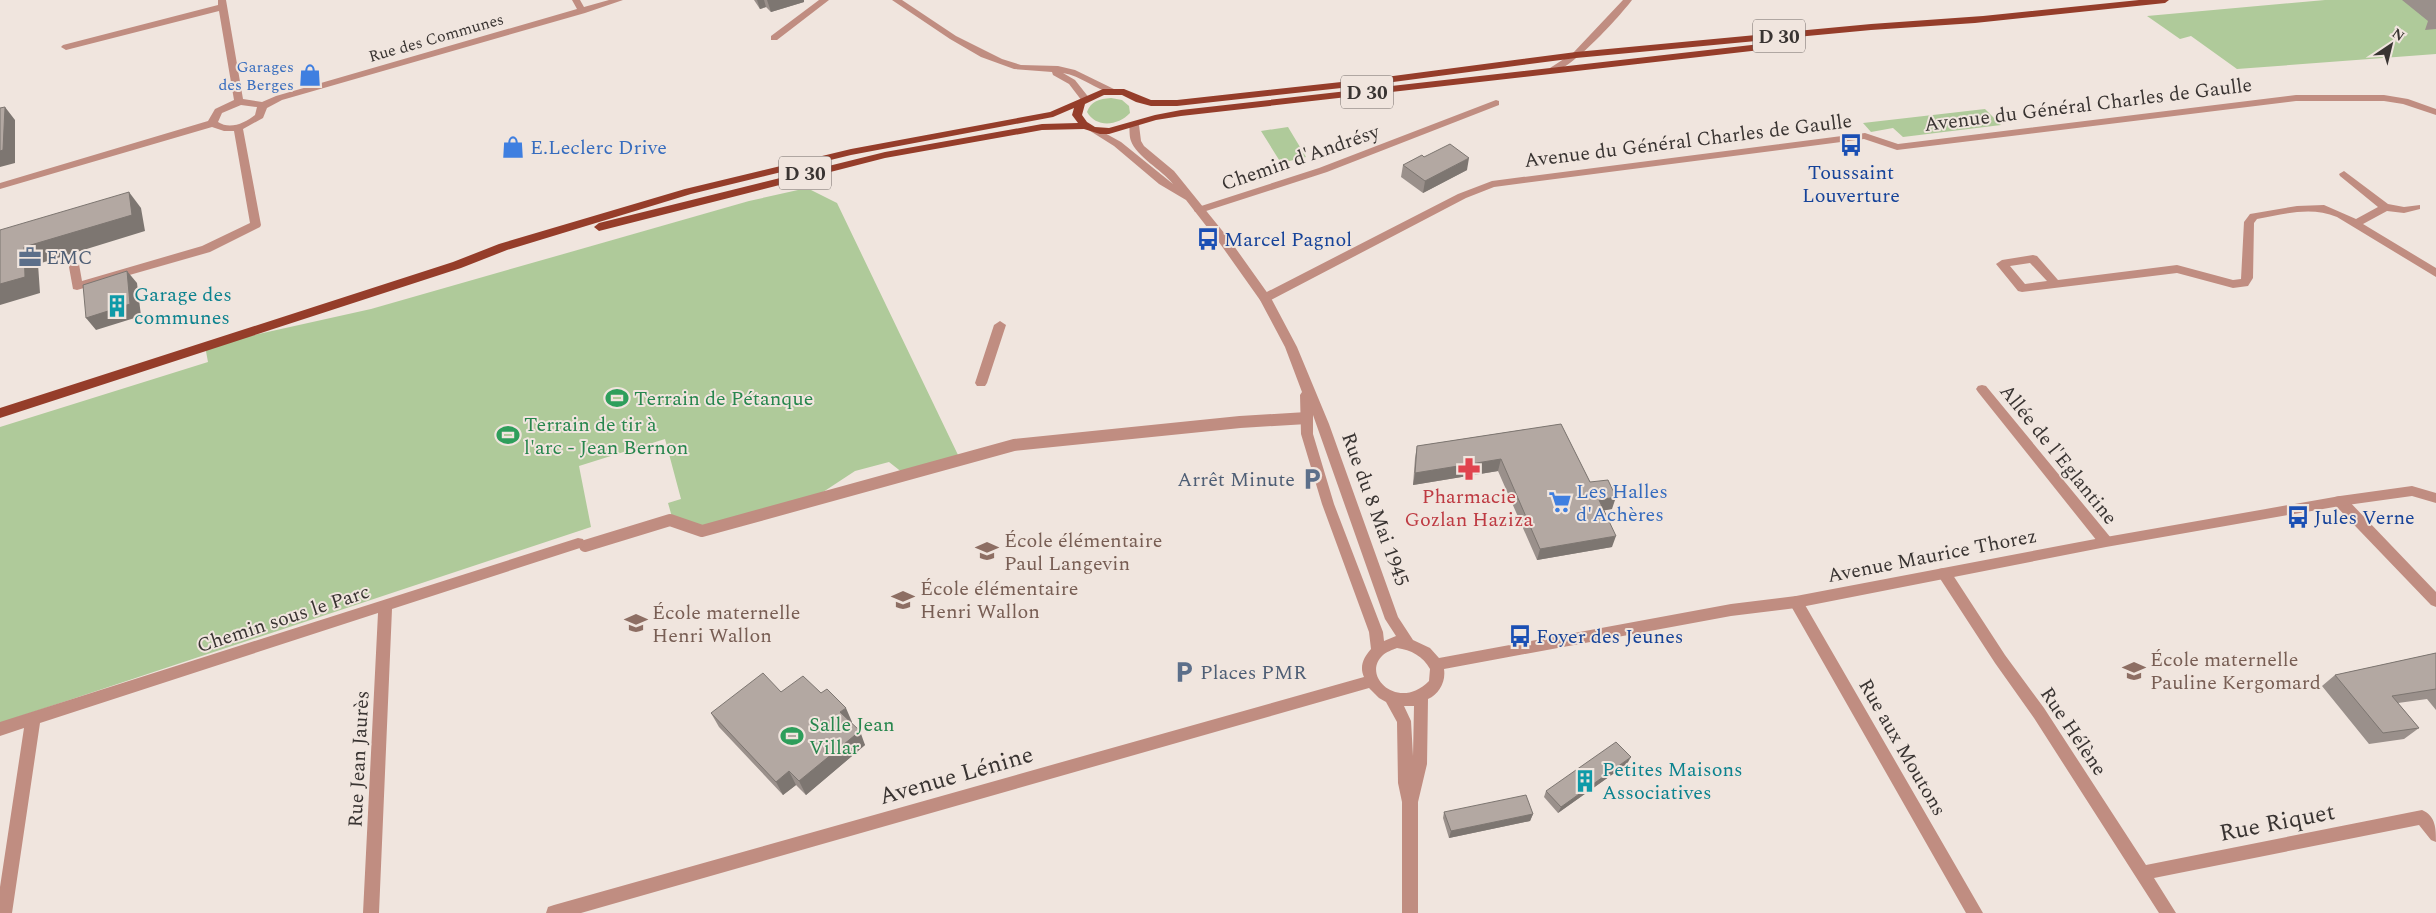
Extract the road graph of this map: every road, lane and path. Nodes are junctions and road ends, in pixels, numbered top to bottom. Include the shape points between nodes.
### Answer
1 (576, 0) edge
2 (619, 0) edge
3 (825, 0) edge
4 (896, 0) edge
5 (1628, 0) edge
6 (2165, 0) edge
7 (222, 4) edge
8 (582, 11) junction
9 (1982, 20) junction
10 (774, 38) dead end
11 (66, 47) dead end
12 (1576, 55) junction
13 (1051, 70) junction
14 (1553, 70) junction
15 (1114, 91) junction
16 (1139, 100) junction
17 (1082, 101) junction
18 (239, 102) junction
19 (1496, 103) dead end
20 (262, 106) junction
21 (2434, 108) edge
22 (213, 123) junction
23 (1135, 124) junction
24 (238, 127) junction
25 (1089, 127) junction
26 (2344, 174) dead end
27 (0, 186) edge
28 (1188, 198) junction
29 (2385, 207) junction
30 (2416, 207) dead end
31 (1199, 210) junction
32 (2355, 224) junction
33 (457, 265) junction
34 (75, 267) dead end
35 (2436, 273) edge
36 (2055, 283) dead end
37 (1265, 298) junction
38 (1000, 324) dead end
39 (982, 383) dead end
40 (1306, 387) junction
41 (1982, 389) dead end
42 (0, 413) edge
43 (1307, 418) junction
44 (2436, 498) edge
45 (2340, 501) junction
46 (2106, 542) junction
47 (582, 545) joint
48 (1944, 573) junction
49 (2436, 601) edge
50 (1796, 602) junction
51 (385, 607) junction
52 (1408, 643) junction
53 (1378, 649) junction
54 (1435, 665) junction
55 (1371, 681) junction
56 (1421, 698) junction
57 (1392, 699) junction
58 (33, 719) junction
59 (0, 729) edge
60 (1410, 802) junction
61 (2436, 835) edge
62 (2142, 873) junction
63 (4, 913) edge
64 (371, 913) edge
65 (554, 913) edge
66 (1410, 913) edge
67 (1975, 913) edge
68 (2168, 913) edge

1 - 8 street
2 - 8 street, Rue des Communes
3 - 10 street
4 - 13 street via 1002,63
5 - 12 street
6 - 9 main road, D 30
7 - 11 street
7 - 18 street
8 - 20 street, Rue des Communes via 279,98
9 - 12 main road, D 30 via 1871,27
9 - 14 main road, D 30
12 - 14 street
12 - 16 main road, D 30 via 1178,103
13 - 15 street via 1070,72
13 - 17 street via 1072,82
14 - 23 main road, D 30 via 1181,113
15 - 16 main road
15 - 17 main road
16 - 23 main road via 1144,111
17 - 25 main road via 1077,115
17 - 33 main road, D 30 via 1044,116 851,152 699,189 503,247
18 - 20 street
18 - 22 street via 219,111
19 - 31 street, Chemin d'Andrésy via 1323,170
20 - 24 street via 260,116
21 - 37 street, Avenue du Général Charles de Gaulle via 2384,98 2276,100 1897,147 1865,136 1492,184
22 - 24 street via 222,128
22 - 27 street
23 - 25 main road via 1112,132
23 - 28 street, Rue du 8 Mai 1945 via 1140,148 1170,173
24 - 34 street via 256,226 206,249 77,286
25 - 28 street, Rue du 8 Mai 1945 via 1116,143 1169,188
25 - 33 main road, D 30 via 1042,127 876,157
26 - 29 street
28 - 31 street, Rue du 8 Mai 1945
29 - 30 street via 2404,210
29 - 32 street
31 - 37 street, Rue du 8 Mai 1945
32 - 35 street
32 - 36 street via 2324,208 2298,208 2254,216 2249,222 2244,283 2233,284 2177,269
33 - 42 main road, D 30
37 - 40 street, Rue du 8 Mai 1945 via 1291,347
38 - 39 street
40 - 43 street, Rue du 8 Mai 1945
40 - 52 street, Rue du 8 Mai 1945 via 1323,424 1392,619
41 - 46 street, Allée de l'Eglantine
43 - 47 street via 1014,446 702,531 670,520
43 - 53 street, Rue du 8 Mai 1945 via 1307,434 1328,504 1376,632
44 - 45 street, Avenue Maurice Thorez via 2412,491
45 - 46 street, Avenue Maurice Thorez
45 - 49 street
46 - 48 street, Avenue Maurice Thorez
47 - 51 street, Chemin sous le Parc
48 - 50 street, Avenue Maurice Thorez
48 - 62 street, Rue Hélène via 2039,712
50 - 54 street, Avenue Maurice Thorez via 1731,610
50 - 67 street, Rue aux Moutons
51 - 58 street, Chemin sous le Parc
51 - 64 street, Rue Jean Jaurès
52 - 53 street via 1396,642
52 - 54 street via 1426,651
53 - 55 street via 1370,658 1368,667
54 - 56 street via 1436,683
55 - 57 street
55 - 65 street, Avenue Lénine
56 - 57 street
56 - 60 street via 1422,740 1417,785
57 - 60 street via 1404,721 1406,783
58 - 59 street, Chemin sous le Parc
58 - 63 street
60 - 66 street
61 - 62 street, Rue Riquet via 2422,818
62 - 68 street, Rue Hélène

